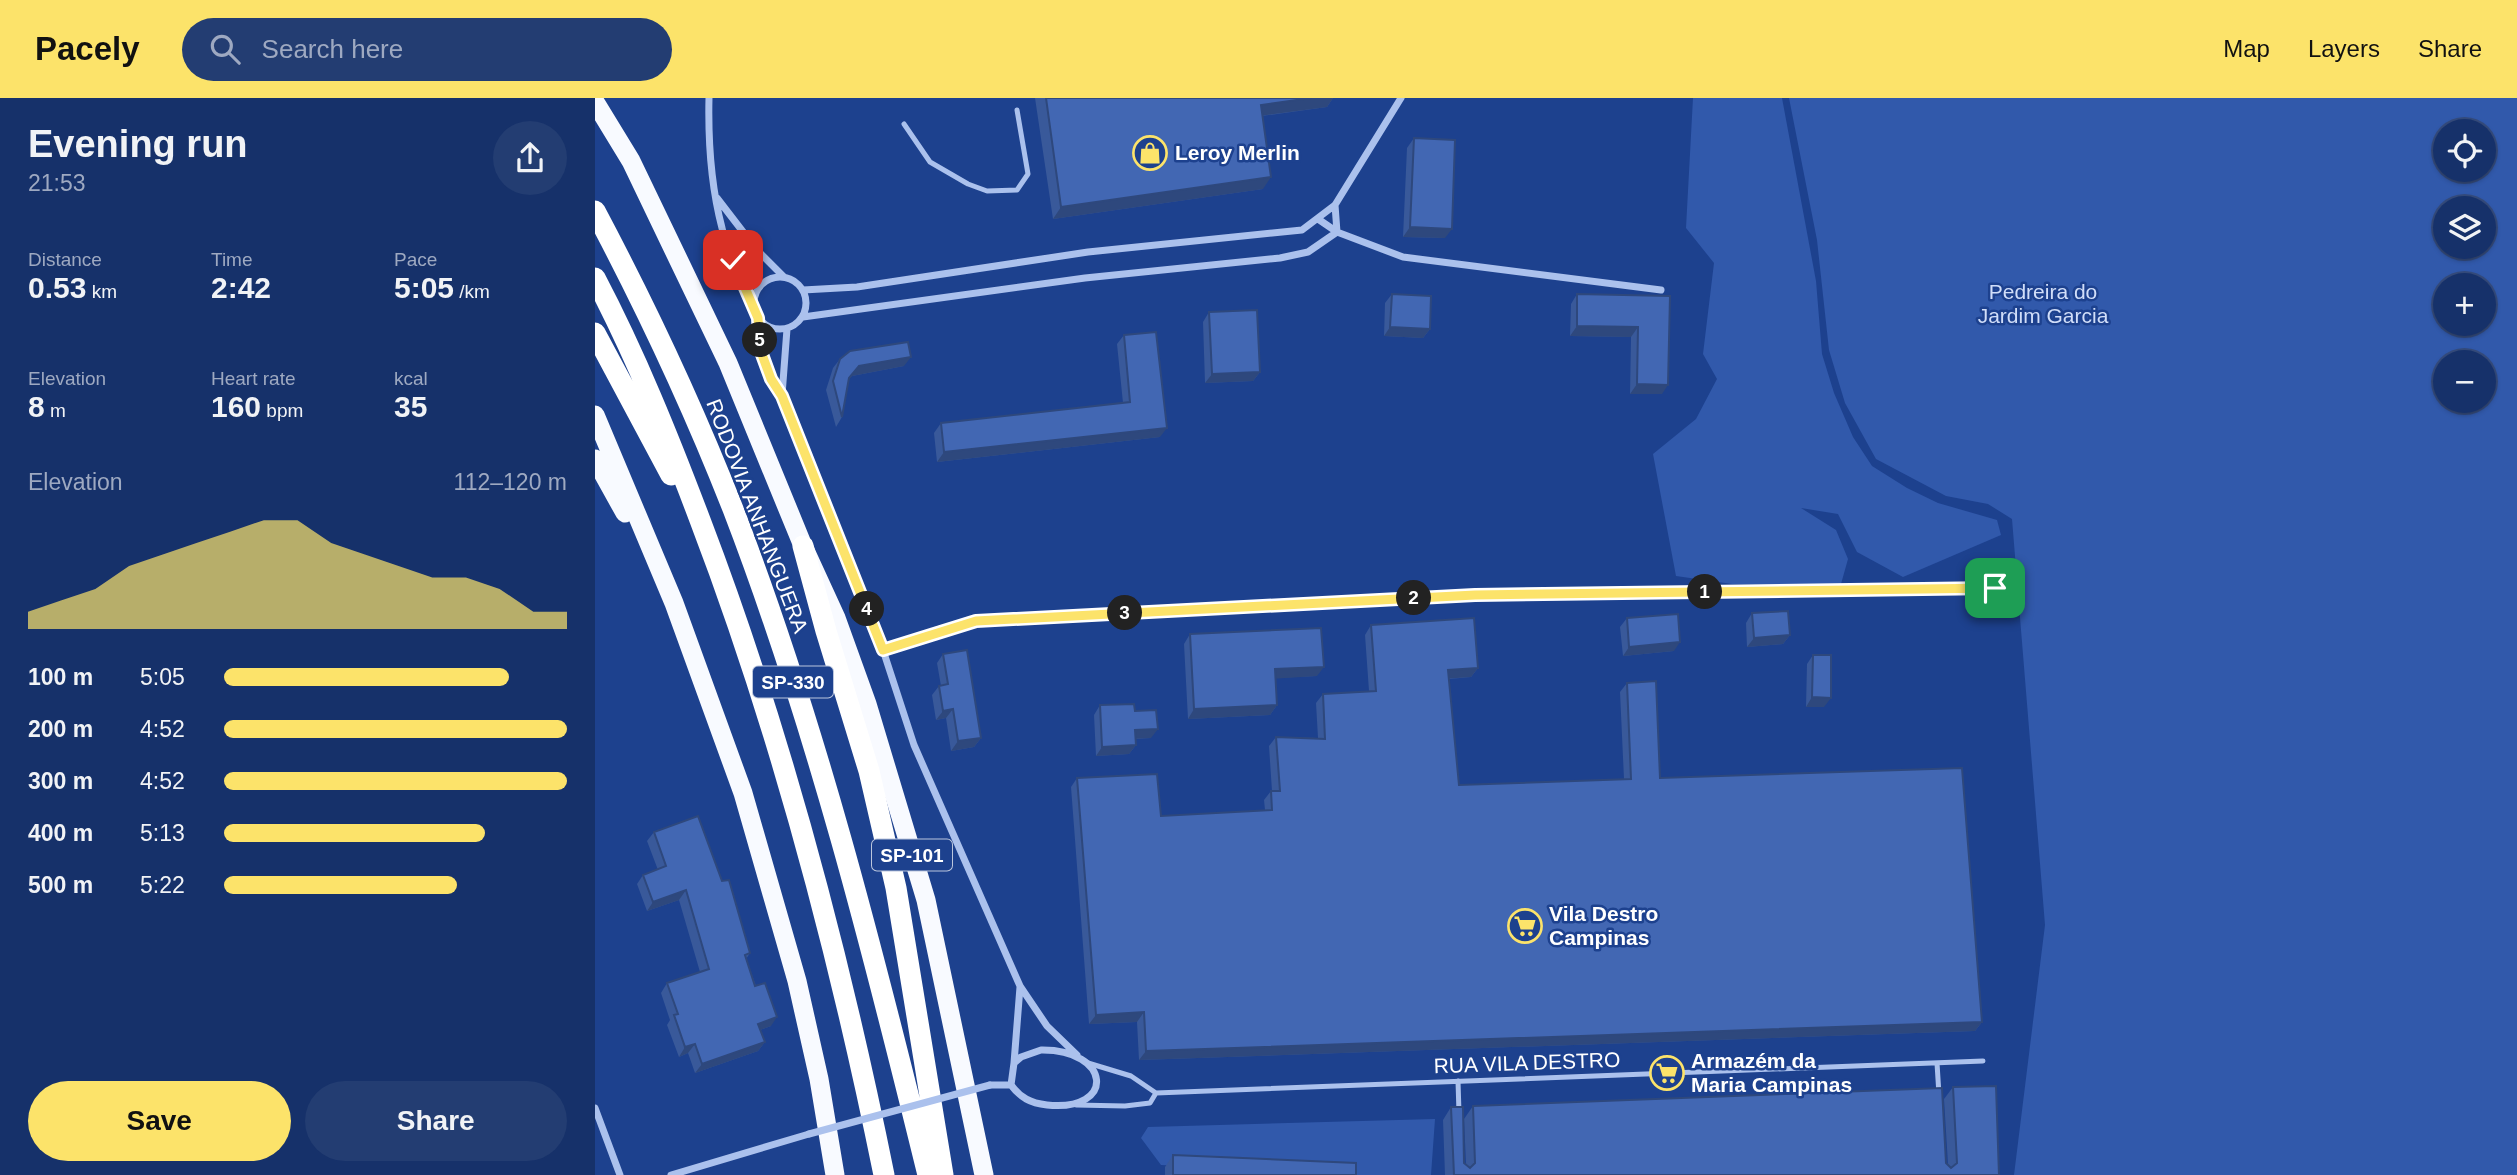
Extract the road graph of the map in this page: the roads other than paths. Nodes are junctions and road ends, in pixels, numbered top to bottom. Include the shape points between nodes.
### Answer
1 (604, 98) edge
2 (709, 98) edge
3 (1401, 98) edge
4 (595, 102) edge
5 (1017, 110) dead end
6 (904, 124) dead end
7 (631, 161) junction
8 (717, 198) junction
9 (1335, 205) junction
10 (595, 211) edge
11 (1318, 219) junction
12 (1337, 232) junction
13 (784, 277) junction
14 (595, 278) edge
15 (803, 290) junction
16 (1661, 290) dead end
17 (753, 304) junction
18 (803, 317) junction
19 (758, 318) junction
20 (787, 329) junction
21 (595, 334) edge
22 (782, 396) junction
23 (595, 415) edge
24 (595, 459) edge
25 (803, 546) junction
26 (1995, 588) dead end
27 (730, 597) junction
28 (674, 603) junction
29 (883, 650) junction
30 (1020, 986) junction
31 (1077, 1055) junction
32 (1983, 1061) dead end
33 (1014, 1063) junction
34 (1088, 1063) junction
35 (1937, 1063) junction
36 (1458, 1082) junction
37 (1011, 1084) junction
38 (1156, 1093) junction
39 (1939, 1100) edge
40 (1076, 1105) junction
41 (595, 1108) edge
42 (1459, 1122) edge
43 (620, 1175) edge
44 (671, 1175) edge
45 (835, 1175) edge
46 (884, 1175) edge
47 (928, 1175) edge
48 (943, 1175) edge
49 (984, 1175) edge

1 - 7 street
2 - 8 street via 710,165
3 - 9 street
4 - 7 highway
5 - 6 lane via 1028,174 1017,190 987,191 930,162
7 - 25 highway via 728,363
8 - 13 street
8 - 17 street via 722,229
9 - 11 street
9 - 12 street
10 - 47 highway, RODOVIA ANHANGUERA / SP-330 via 691,408 733,509 788,666 882,985
11 - 12 street
11 - 15 street via 1302,230 1089,252 857,287
12 - 16 street via 1403,257
12 - 18 street via 1308,252 1280,258 1085,278
13 - 15 street
13 - 17 street via 766,281 754,295
14 - 27 highway, SP-330 via 661,419
15 - 18 street
17 - 19 street
18 - 20 street
19 - 20 street via 771,328
19 - 22 street via 760,349
20 - 22 street
21 - 27 highway
22 - 29 street
23 - 28 highway
24 - 28 highway
25 - 48 highway via 869,771 896,888
25 - 49 highway, SP-101 via 836,618 867,704 926,900
26 - 29 street via 1475,595 976,621
27 - 46 highway, SP-330 via 798,813
28 - 45 highway via 743,793 797,981
29 - 30 street via 915,745
30 - 31 street via 1047,1026
30 - 33 street
31 - 33 street via 1041,1050
31 - 34 street
32 - 35 lane, RUA VILA DESTRO
33 - 37 street
34 - 38 lane via 1131,1076
34 - 40 street via 1096,1087
35 - 36 lane, RUA VILA DESTRO
35 - 39 lane
36 - 38 lane, RUA VILA DESTRO
36 - 42 lane
37 - 40 street via 1028,1102
37 - 44 street, bridge via 990,1085
38 - 40 lane, RUA VILA DESTRO via 1150,1103
41 - 43 street

